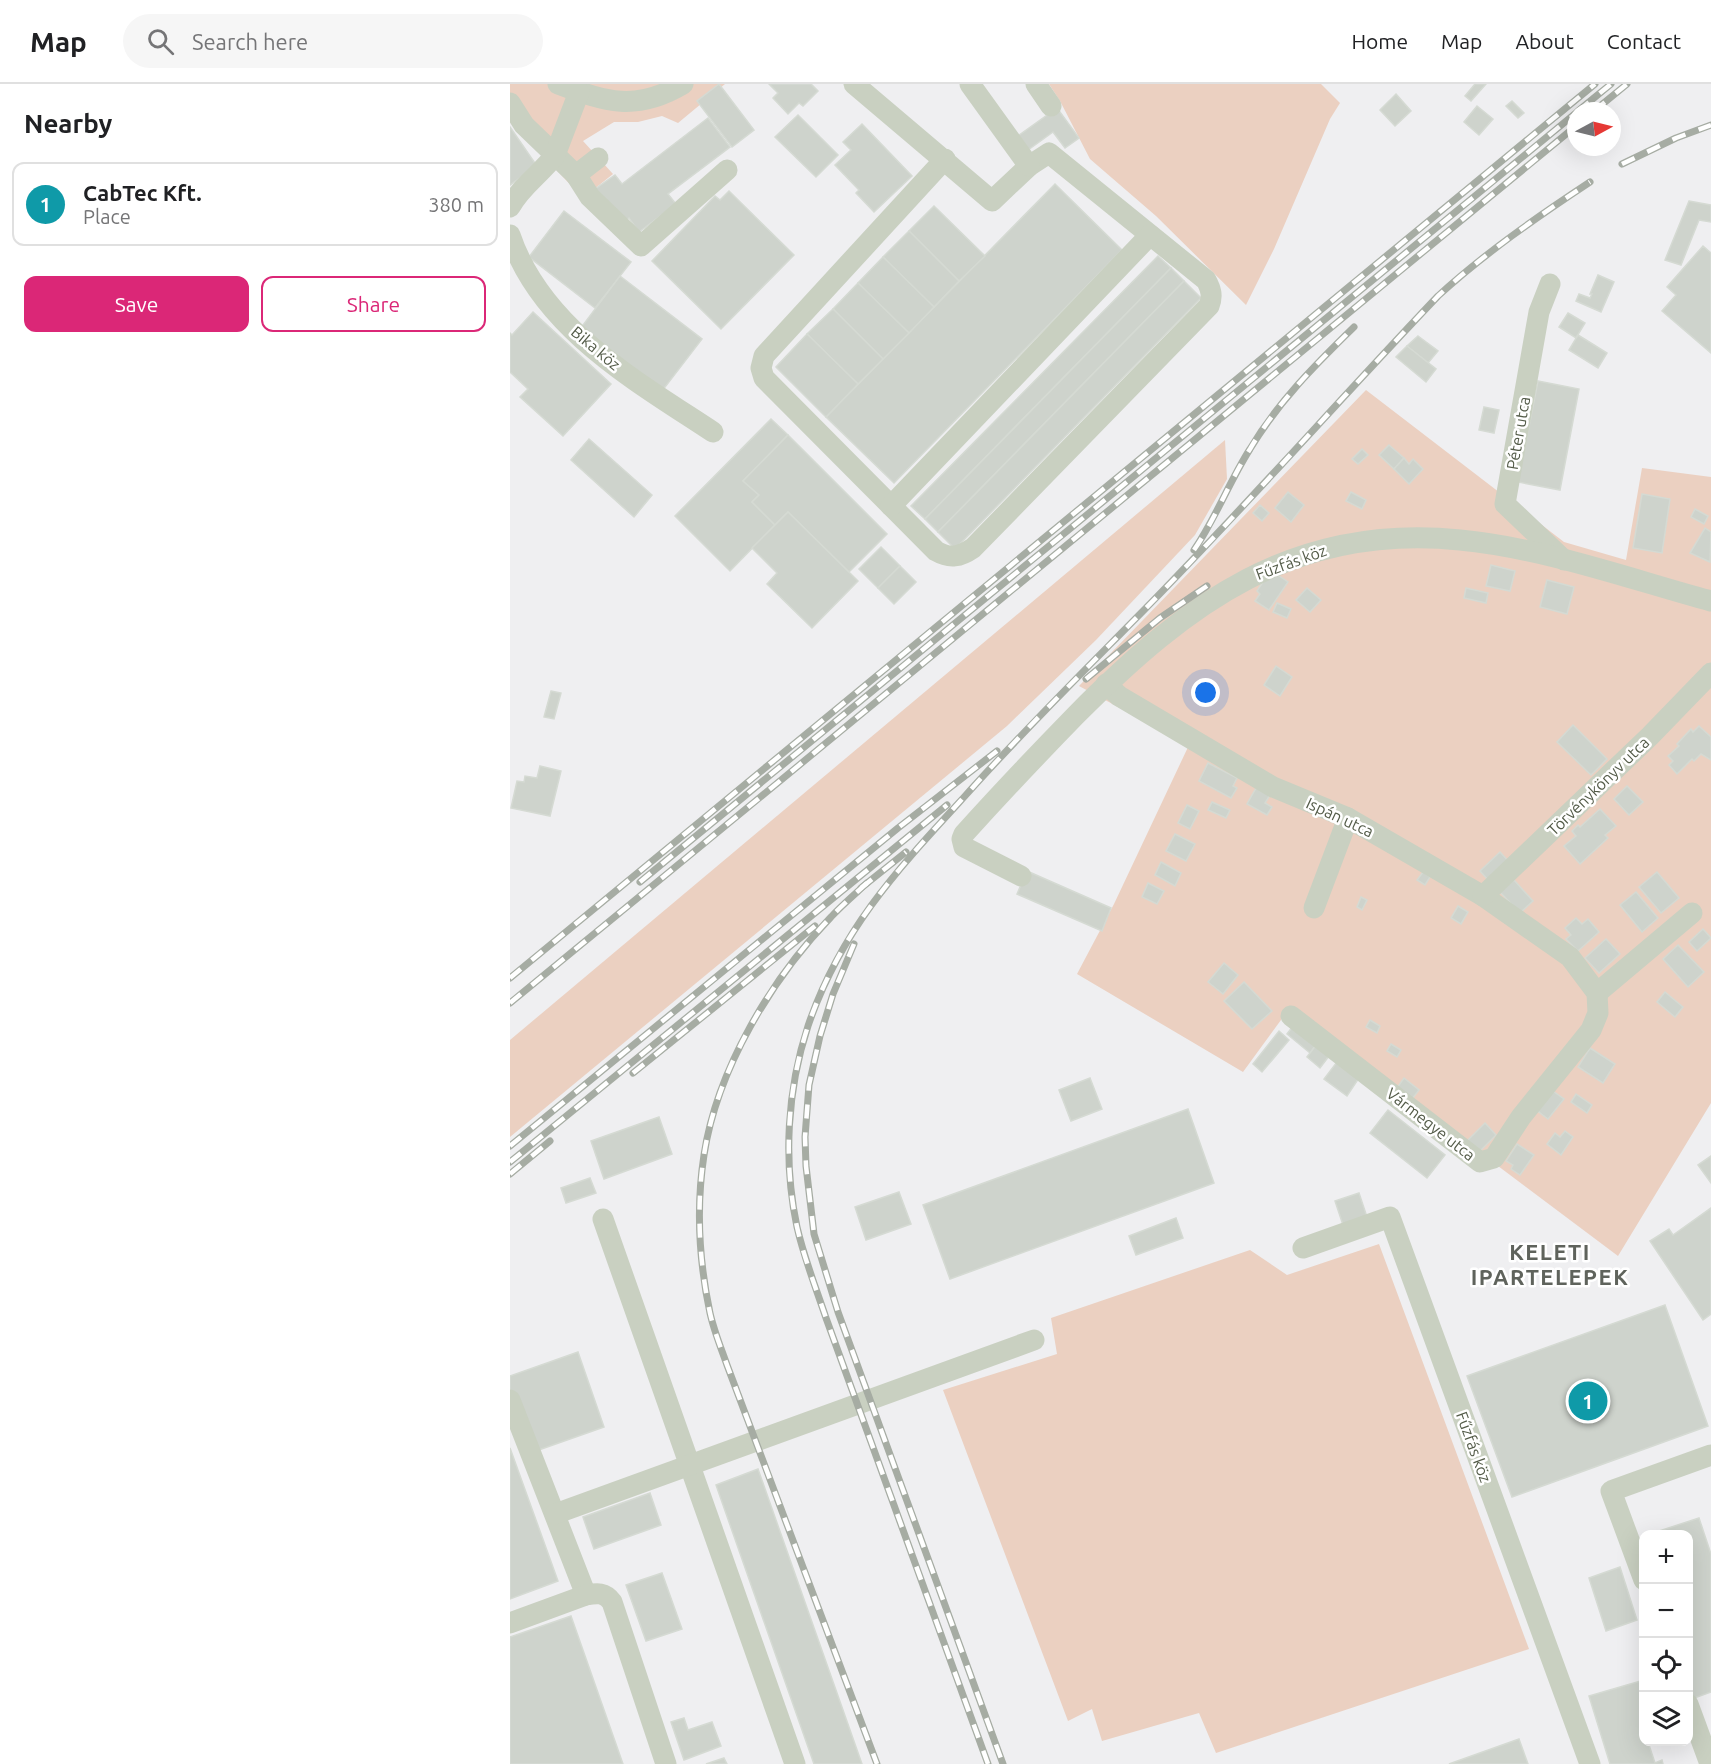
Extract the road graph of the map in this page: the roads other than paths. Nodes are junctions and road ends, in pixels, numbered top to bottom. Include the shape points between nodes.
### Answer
1 (558, 84) edge
2 (683, 84) edge
3 (854, 84) edge
4 (970, 84) edge
5 (1036, 84) edge
6 (579, 92) junction
7 (510, 103) edge
8 (1051, 106) dead end
9 (555, 155) junction
10 (598, 158) dead end
11 (945, 159) junction
12 (1029, 165) junction
13 (727, 170) dead end
14 (576, 175) junction
15 (510, 207) edge
16 (510, 235) edge
17 (1150, 235) junction
18 (1550, 284) dead end
19 (713, 432) dead end
20 (891, 506) junction
21 (1564, 560) junction
22 (1711, 601) edge
23 (1711, 673) edge
24 (1106, 684) junction
25 (1348, 818) junction
26 (1021, 876) dead end
27 (1483, 896) junction
28 (1314, 908) dead end
29 (1692, 913) dead end
30 (1597, 993) junction
31 (1291, 1016) dead end
32 (603, 1220) dead end
33 (1303, 1248) dead end
34 (1034, 1340) dead end
35 (510, 1400) edge
36 (1711, 1455) edge
37 (689, 1465) junction
38 (555, 1514) junction
39 (1639, 1567) edge
40 (586, 1595) junction
41 (510, 1623) edge
42 (1693, 1709) edge
43 (1704, 1724) edge
44 (666, 1764) edge
45 (795, 1764) edge
46 (1590, 1764) edge
47 (1710, 1764) edge

1 - 6 street
2 - 6 street via 658,97 632,102
3 - 11 street
4 - 12 street
5 - 8 street
6 - 9 street
7 - 9 street via 524,125
9 - 14 street
9 - 15 street via 519,192
10 - 14 street
11 - 12 street via 992,201
11 - 20 street via 761,362 764,378
12 - 17 street via 1049,153
13 - 14 street via 641,246 590,196
16 - 19 street, Bika köz via 522,265 566,322 643,386
17 - 20 street
17 - 20 street via 1206,280 1211,289 1209,306 966,553 948,557 936,551
18 - 21 street, Péter utca via 1539,312 1505,504
21 - 22 street, Fűzfás köz
21 - 24 street, Fűzfás köz via 1490,543 1427,537 1380,538 1328,548 1271,567 1227,589 1178,622
23 - 27 street, Törvénykönyv utca
24 - 25 street, Ispán utca via 1119,696 1273,787
24 - 26 street, Fűzfás köz via 964,834 964,847
25 - 27 street, Ispán utca
25 - 28 street
27 - 30 street, Ispán utca via 1570,957
29 - 30 street
30 - 31 street, Vármegye utca via 1598,1013 1591,1030 1521,1117 1494,1158 1480,1162
32 - 37 street
33 - 46 street, Fűzfás köz via 1390,1217
34 - 37 street
35 - 38 street
36 - 39 street via 1611,1491
37 - 38 street
37 - 45 street
38 - 40 street
40 - 41 street
40 - 44 street via 603,1594 612,1602
42 - 43 street
43 - 47 street

